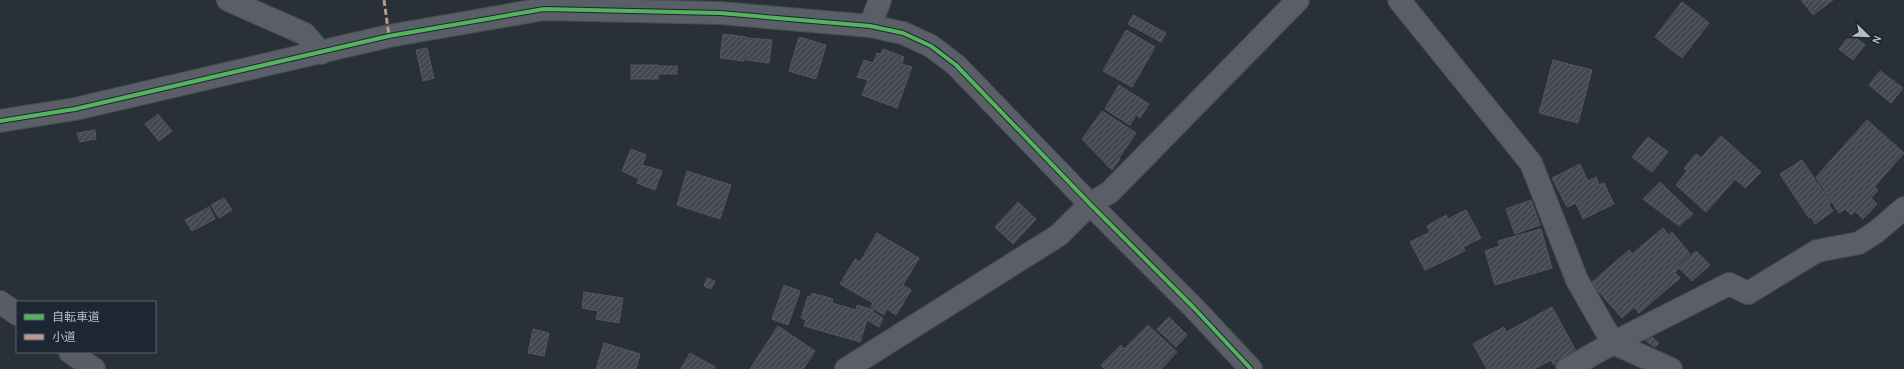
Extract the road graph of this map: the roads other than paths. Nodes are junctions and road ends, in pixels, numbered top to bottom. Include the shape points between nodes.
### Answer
1 (228, 0) edge
2 (880, 0) edge
3 (1298, 0) edge
4 (1399, 0) edge
5 (870, 26) junction
6 (321, 53) junction
7 (0, 121) edge
8 (1090, 204) junction
9 (1904, 208) edge
10 (0, 302) edge
11 (16, 313) edge
12 (1613, 343) junction
13 (71, 353) edge
14 (94, 369) edge
15 (846, 369) edge
16 (1251, 369) edge
17 (1567, 369) edge
18 (1671, 369) edge

1 - 6 street via 305,34
2 - 5 street
3 - 8 street via 1110,192
4 - 12 street via 1531,163 1577,280
5 - 6 street via 720,13 544,9 389,36
5 - 8 street via 903,33 931,46 956,65
6 - 7 street via 76,109
8 - 15 street via 1059,235
8 - 16 street
9 - 12 street via 1859,243 1818,251 1748,293 1729,284
10 - 11 main road
12 - 17 street
12 - 18 street
13 - 14 main road

